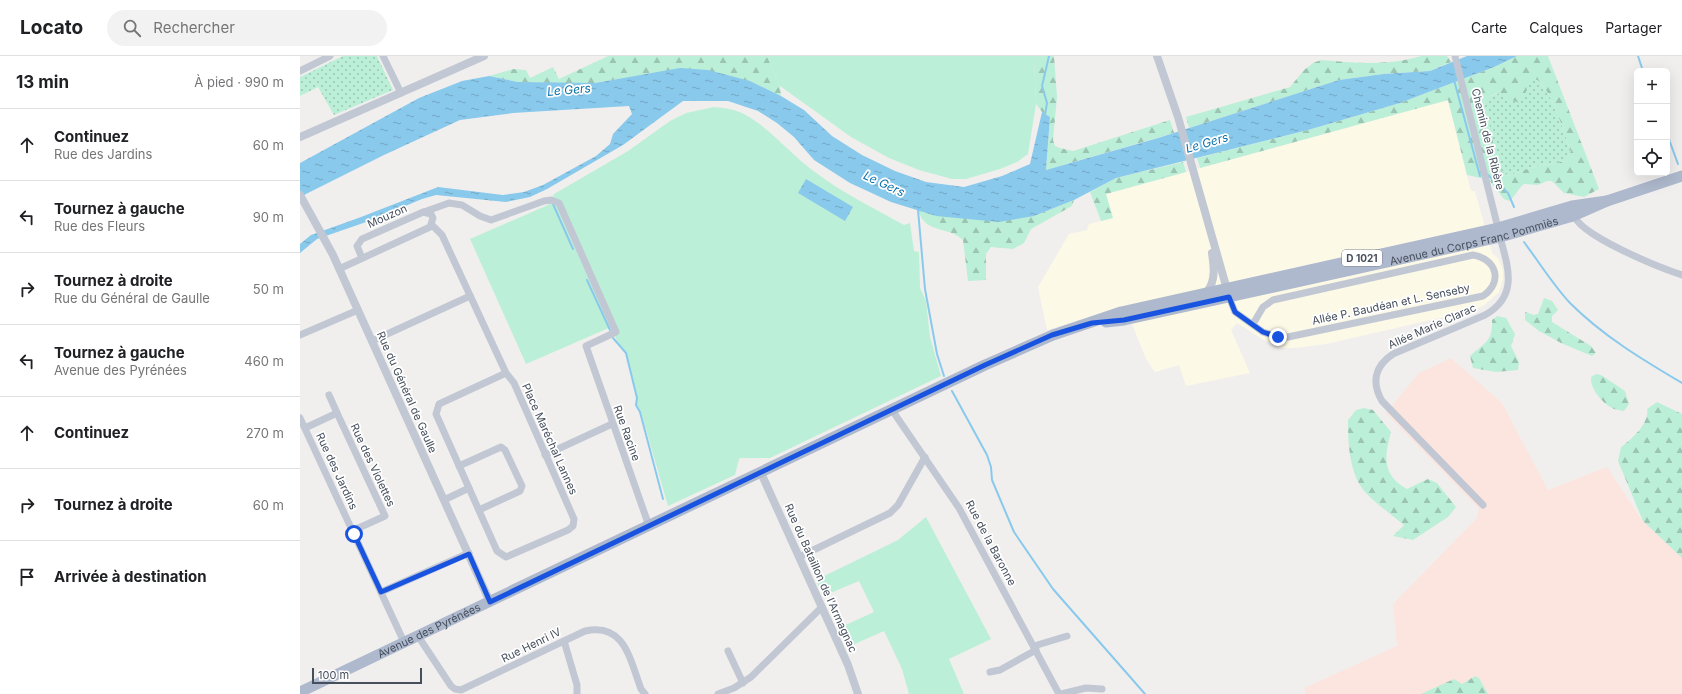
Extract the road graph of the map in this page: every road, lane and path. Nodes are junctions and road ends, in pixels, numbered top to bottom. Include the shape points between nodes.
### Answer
1 (330, 56) edge
2 (383, 56) edge
3 (484, 56) edge
4 (1157, 56) edge
5 (1455, 56) edge
6 (300, 71) edge
7 (401, 93) junction
8 (300, 137) edge
9 (1682, 176) edge
10 (302, 198) edge
11 (1572, 211) junction
12 (423, 212) junction
13 (432, 225) junction
14 (1210, 230) junction
15 (1499, 232) junction
16 (362, 258) junction
17 (339, 269) junction
18 (1682, 275) edge
19 (1494, 285) junction
20 (1507, 290) junction
21 (1207, 292) junction
22 (1228, 293) junction
23 (470, 296) junction
24 (358, 310) junction
25 (1092, 323) junction
26 (1253, 324) junction
27 (300, 336) edge
28 (372, 341) junction
29 (506, 373) junction
30 (948, 384) joint
31 (329, 395) dead end
32 (892, 410) junction
33 (337, 413) junction
34 (300, 418) edge
35 (612, 424) junction
36 (305, 428) junction
37 (545, 454) junction
38 (925, 457) junction
39 (459, 466) junction
40 (761, 473) junction
41 (469, 488) junction
42 (444, 500) junction
43 (1483, 505) dead end
44 (479, 510) junction
45 (649, 526) junction
46 (352, 531) junction
47 (469, 554) junction
48 (799, 557) junction
49 (381, 592) junction
50 (490, 602) junction
51 (822, 607) junction
52 (418, 636) junction
53 (1067, 636) dead end
54 (564, 641) junction
55 (404, 642) junction
56 (1035, 648) junction
57 (728, 651) dead end
58 (990, 672) dead end
59 (743, 683) junction
60 (1102, 689) dead end
61 (300, 692) edge
62 (577, 694) edge
63 (645, 694) edge
64 (718, 694) edge
65 (858, 694) edge
66 (1060, 694) edge

1 - 6 street
2 - 7 street
3 - 7 street
4 - 14 street via 1178,117
5 - 15 street, Chemin de la Ribère
7 - 8 street
9 - 11 main road, D 1021
10 - 17 street, Rue du Général de Gaulle
11 - 15 main road, Avenue du Corps Franc Pommiès / D 1021
11 - 18 street via 1594,234 1645,262
12 - 13 street, Mouzon via 431,214
12 - 16 street, Mouzon via 362,239 357,246
12 - 35 street, Rue Racine via 449,203 457,203 491,220 544,201 555,200 559,203 616,332 586,346
13 - 16 street
13 - 23 street, Mouzon via 442,235
14 - 21 street via 1214,272 1213,282
14 - 22 street
15 - 20 street, Allée Marie Clarac via 1509,273
15 - 22 main road, Avenue du Corps Franc Pommiès / D 1021
16 - 17 street
17 - 24 street, Rue du Général de Gaulle
19 - 20 street
19 - 26 street, Allée P. Baudéan et L. Senseby via 1483,296 1288,337 1271,335
19 - 26 street via 1495,275 1491,264 1486,259 1473,255 1273,300 1263,307
20 - 43 street, Allée Marie Clarac via 1498,306 1486,315 1386,359 1377,371 1376,379 1377,392 1382,400
21 - 22 main road, Avenue du Corps Franc Pommiès / D 1021
21 - 25 main road, Avenue du Corps Franc Pommiès / D 1021 via 1121,312
22 - 25 main road, Avenue du Corps Franc Pommiès / D 1021 via 1124,320
22 - 26 street, Allée P. Baudéan et L. Senseby via 1235,312
23 - 28 street
23 - 29 street, Mouzon
24 - 27 street
24 - 28 street, Rue du Général de Gaulle
25 - 30 main road, Avenue du Corps Franc Pommiès / D 1021 via 1020,348
28 - 42 street, Rue du Général de Gaulle
29 - 37 street, Place Maréchal Lannes via 514,384
29 - 39 street, Place Maréchal Lannes via 437,407 436,414
30 - 32 main road, Avenue des Pyrénées / D 1021
31 - 33 street, Rue des Violettes
32 - 38 street, Rue de la Baronne
32 - 40 main road, Avenue des Pyrénées / D 1021
33 - 36 street
33 - 46 street, Rue des Violettes via 385,516
34 - 36 street, Rue des Jardins
35 - 37 street
35 - 45 street, Rue Racine
36 - 46 street, Rue des Jardins
37 - 44 street, Place Maréchal Lannes via 574,519 571,528 506,557 497,551
38 - 48 street via 898,505 890,513
38 - 56 street, Rue de la Baronne via 959,508
39 - 41 street, Place Maréchal Lannes
39 - 44 street via 501,447 505,450 522,486 520,491
40 - 45 main road, Avenue des Pyrénées / D 1021
40 - 48 street, Rue du Bataillon de l'Armagnac
41 - 42 street
41 - 44 street, Place Maréchal Lannes
42 - 47 street, Rue du Général de Gaulle
45 - 50 main road, Avenue des Pyrénées / D 1021
46 - 49 street, Rue des Jardins
47 - 49 street
47 - 50 street, Rue du Général de Gaulle
48 - 51 street, Rue du Bataillon de l'Armagnac
49 - 55 street, Rue des Jardins
50 - 52 main road, Avenue des Pyrénées / D 1021
51 - 59 street
51 - 65 street, Rue du Bataillon de l'Armagnac
52 - 54 street, Rue Henri IV via 451,686 458,690
52 - 55 main road, Avenue des Pyrénées / D 1021
53 - 56 street
54 - 62 street via 577,685
54 - 63 street, Rue Henri IV via 596,629 606,630 616,636 624,646
55 - 61 main road, Avenue des Pyrénées / D 1021
56 - 58 street via 1000,670
56 - 66 street, Rue de la Baronne
57 - 59 street
59 - 64 street
60 - 66 street via 1086,688

